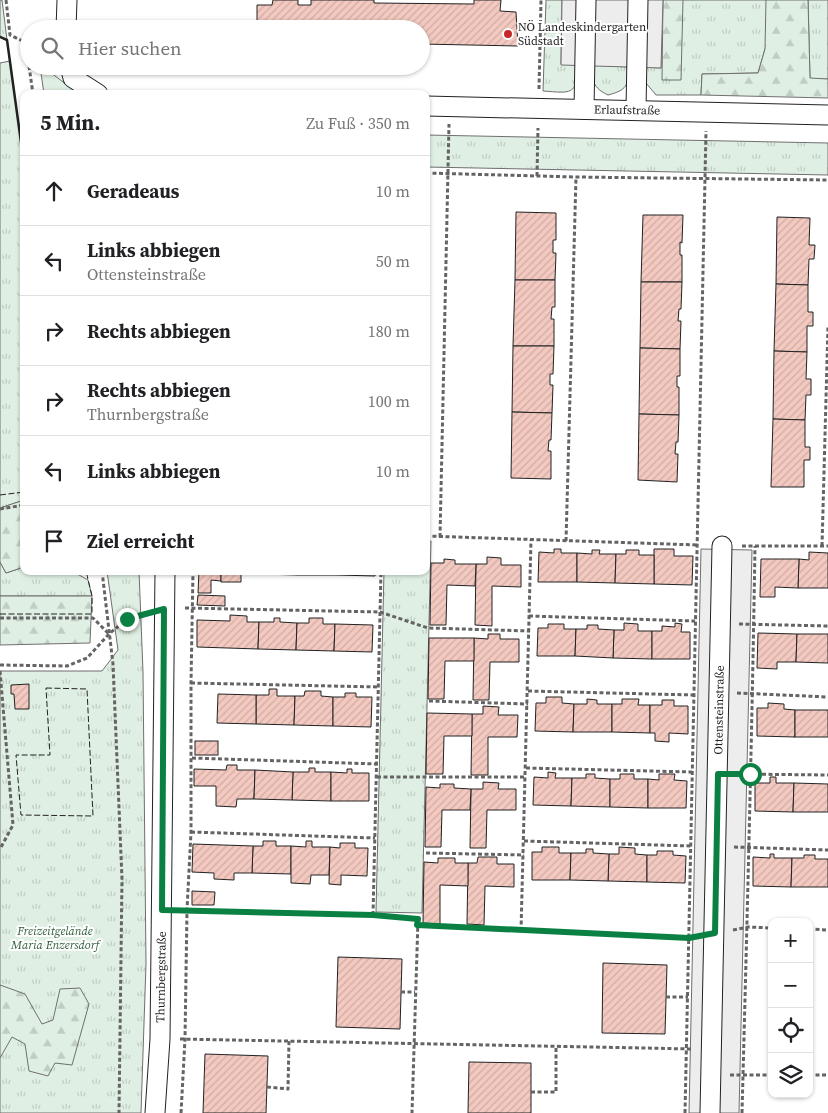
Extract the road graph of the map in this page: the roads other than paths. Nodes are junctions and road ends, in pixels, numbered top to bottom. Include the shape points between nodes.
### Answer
1 (67, 0) edge
2 (586, 0) edge
3 (638, 0) edge
4 (66, 20) edge
5 (72, 75) edge
6 (92, 90) edge
7 (430, 106) edge
8 (584, 109) junction
9 (636, 110) junction
10 (828, 114) edge
11 (722, 546) road end
12 (165, 575) edge
13 (155, 1113) edge
14 (710, 1113) edge

1 - 4 street
2 - 8 street
3 - 9 street
5 - 6 street
7 - 8 street, Erlaufstraße
8 - 9 street, Erlaufstraße
9 - 10 street, Erlaufstraße
11 - 14 street, Ottensteinstraße
12 - 13 street, Thurnbergstraße via 160,1039

